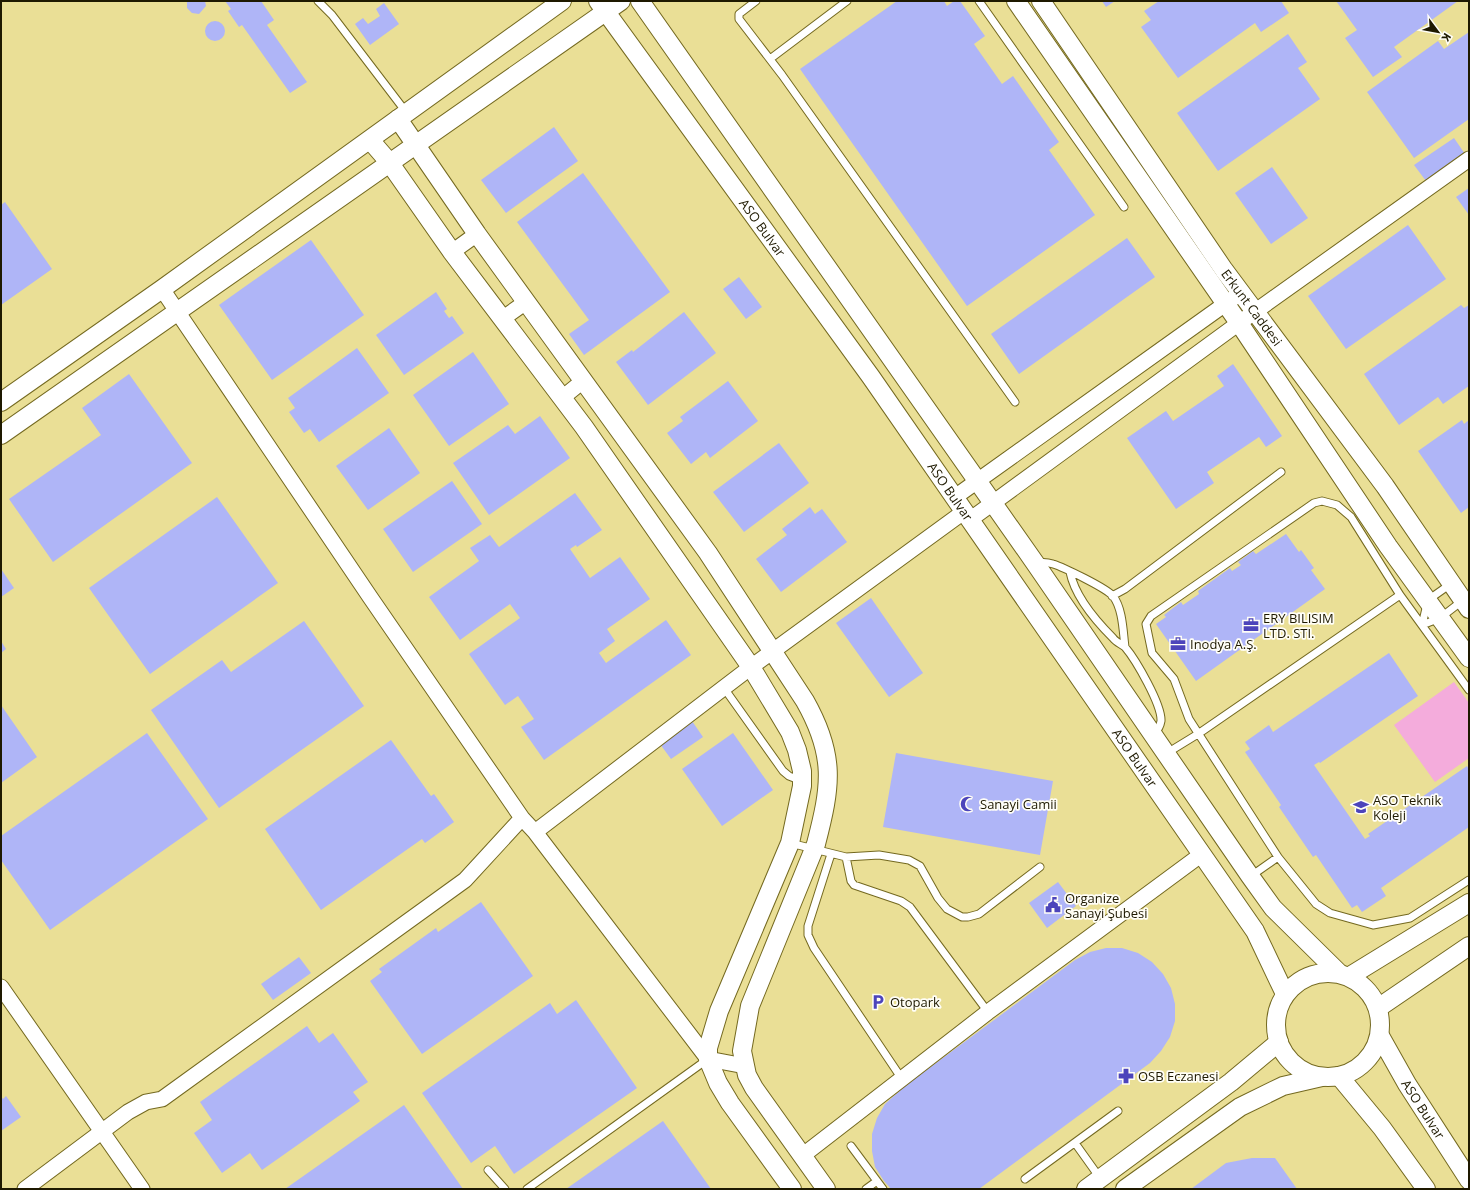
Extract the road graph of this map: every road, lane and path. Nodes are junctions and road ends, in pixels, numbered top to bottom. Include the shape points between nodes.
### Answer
1 (318, 1) edge
2 (562, 1) edge
3 (621, 1) edge
4 (640, 1) edge
5 (756, 1) edge
6 (847, 1) edge
7 (979, 1) edge
8 (1016, 1) edge
9 (1040, 1) edge
10 (602, 6) edge
11 (770, 59) junction
12 (402, 116) junction
13 (370, 140) junction
14 (415, 144) junction
15 (1469, 159) edge
16 (389, 162) junction
17 (1124, 207) dead end
18 (477, 234) junction
19 (452, 252) junction
20 (162, 289) junction
21 (1241, 294) junction
22 (526, 302) junction
23 (1226, 304) junction
24 (177, 311) junction
25 (1254, 312) junction
26 (502, 319) junction
27 (1239, 323) junction
28 (583, 381) junction
29 (562, 398) junction
30 (1, 402) edge
31 (1015, 402) dead end
32 (1, 435) edge
33 (1281, 472) dead end
34 (977, 482) junction
35 (992, 504) junction
36 (963, 509) junction
37 (1035, 563) junction
38 (1070, 572) junction
39 (1452, 583) junction
40 (1112, 596) junction
41 (1400, 596) junction
42 (1428, 600) junction
43 (1466, 604) edge
44 (1440, 618) junction
45 (1422, 626) junction
46 (1125, 647) junction
47 (773, 652) junction
48 (1469, 658) edge
49 (752, 667) junction
50 (724, 688) junction
51 (1469, 690) edge
52 (1198, 734) junction
53 (1153, 735) junction
54 (1166, 754) junction
55 (802, 781) junction
56 (522, 818) junction
57 (535, 832) junction
58 (790, 843) junction
59 (814, 850) junction
60 (831, 854) junction
61 (1202, 854) junction
62 (846, 857) junction
63 (1278, 857) junction
64 (1040, 867) dead end
65 (1250, 876) junction
66 (1469, 880) edge
67 (1461, 899) edge
68 (1469, 946) edge
69 (1344, 974) junction
70 (1, 987) edge
71 (1286, 994) junction
72 (1378, 1008) junction
73 (988, 1012) junction
74 (1380, 1036) junction
75 (1278, 1042) junction
76 (708, 1059) junction
77 (745, 1066) junction
78 (1330, 1076) junction
79 (902, 1078) junction
80 (1118, 1111) dead end
81 (101, 1132) junction
82 (1075, 1143) junction
83 (851, 1146) dead end
84 (802, 1156) junction
85 (488, 1170) dead end
86 (1466, 1173) edge
87 (1100, 1178) junction
88 (1025, 1179) dead end
89 (877, 1181) junction
90 (25, 1189) edge
91 (142, 1189) edge
92 (505, 1189) edge
93 (527, 1189) edge
94 (792, 1189) edge
95 (826, 1189) edge
96 (866, 1189) edge
97 (883, 1189) edge
98 (1086, 1189) edge
99 (1125, 1189) edge
100 (1426, 1189) edge

1 - 12 lane via 332,15
2 - 12 street
3 - 10 street
4 - 34 street, ASO Bulvar
5 - 11 lane via 739,14 739,18
6 - 11 lane
7 - 17 lane
8 - 23 street
9 - 21 street, Erkunt Caddesi
10 - 14 street
10 - 36 street, ASO Bulvar via 871,377
11 - 31 lane
12 - 13 street
12 - 14 street
13 - 16 street
13 - 20 street
14 - 16 street
14 - 18 street
15 - 25 street
16 - 19 street
16 - 24 street
18 - 19 street
18 - 22 street
19 - 26 street
20 - 24 street
20 - 30 street
21 - 23 street
21 - 25 street, Erkunt Caddesi
22 - 26 street
22 - 28 street
23 - 27 street
23 - 34 street
24 - 32 street
24 - 56 street
25 - 27 street
25 - 39 street, Erkunt Caddesi via 1385,486
26 - 29 street
27 - 35 street
27 - 42 street via 1388,546
28 - 29 street
28 - 47 street via 708,553
29 - 49 street
33 - 40 lane via 1125,589
34 - 35 street, ASO Bulvar
34 - 36 street
35 - 36 street
35 - 37 street, ASO Bulvar
36 - 47 street
36 - 61 street, ASO Bulvar
37 - 38 lane via 1052,564
37 - 53 street, ASO Bulvar
38 - 40 lane via 1104,589
38 - 46 lane via 1072,583 1080,598 1114,639
39 - 42 lane
39 - 43 street, Erkunt Caddesi
40 - 46 lane via 1121,620
41 - 45 lane
41 - 52 lane
41 - 52 lane via 1351,517 1337,505 1322,501 1300,512 1151,616 1146,624 1152,652 1174,679 1189,719
42 - 44 street
42 - 45 lane
43 - 44 lane
44 - 45 lane
44 - 48 street
45 - 51 lane
46 - 53 lane via 1148,683 1160,711 1160,726
47 - 49 street
47 - 59 street via 811,712 820,733 828,764 828,793
49 - 50 street
49 - 55 street via 790,732 797,750
50 - 55 lane via 784,771
50 - 57 street
52 - 54 lane
52 - 63 lane
53 - 54 street, ASO Bulvar
54 - 65 street, ASO Bulvar
55 - 58 street
56 - 57 street
56 - 81 street via 465,880 162,1099 146,1102
57 - 76 street
58 - 59 lane
58 - 76 street via 719,1011 708,1048
59 - 60 lane
59 - 77 street via 750,1006 742,1051
60 - 62 lane
60 - 79 lane via 808,926 808,935 814,948
61 - 71 street, ASO Bulvar via 1255,931
61 - 73 street
62 - 64 lane via 879,855 915,863 920,866 947,909 954,914 968,917 979,914
62 - 73 lane via 854,885 901,901 910,907
63 - 65 lane
63 - 67 lane via 1316,904 1330,913 1373,925 1410,918
65 - 69 street, ASO Bulvar via 1273,908
66 - 67 lane
67 - 69 street
68 - 72 street
69 - 71 street via 1313,975 1300,980
69 - 72 street via 1367,989
70 - 81 street
71 - 75 street via 1276,1017
72 - 74 street
73 - 79 street
74 - 78 street via 1365,1062 1353,1071
74 - 86 street, ASO Bulvar via 1407,1084
75 - 78 street via 1295,1067
75 - 87 street via 1231,1082
76 - 77 street
76 - 93 lane
76 - 94 street via 730,1103
77 - 84 street via 754,1088
78 - 99 street via 1283,1086 1240,1107
78 - 100 street via 1382,1128
79 - 84 street
80 - 82 lane
81 - 90 street
81 - 91 street
82 - 87 lane
82 - 88 lane
83 - 89 lane
84 - 95 street
85 - 92 lane
87 - 98 street
89 - 96 lane
89 - 97 lane

